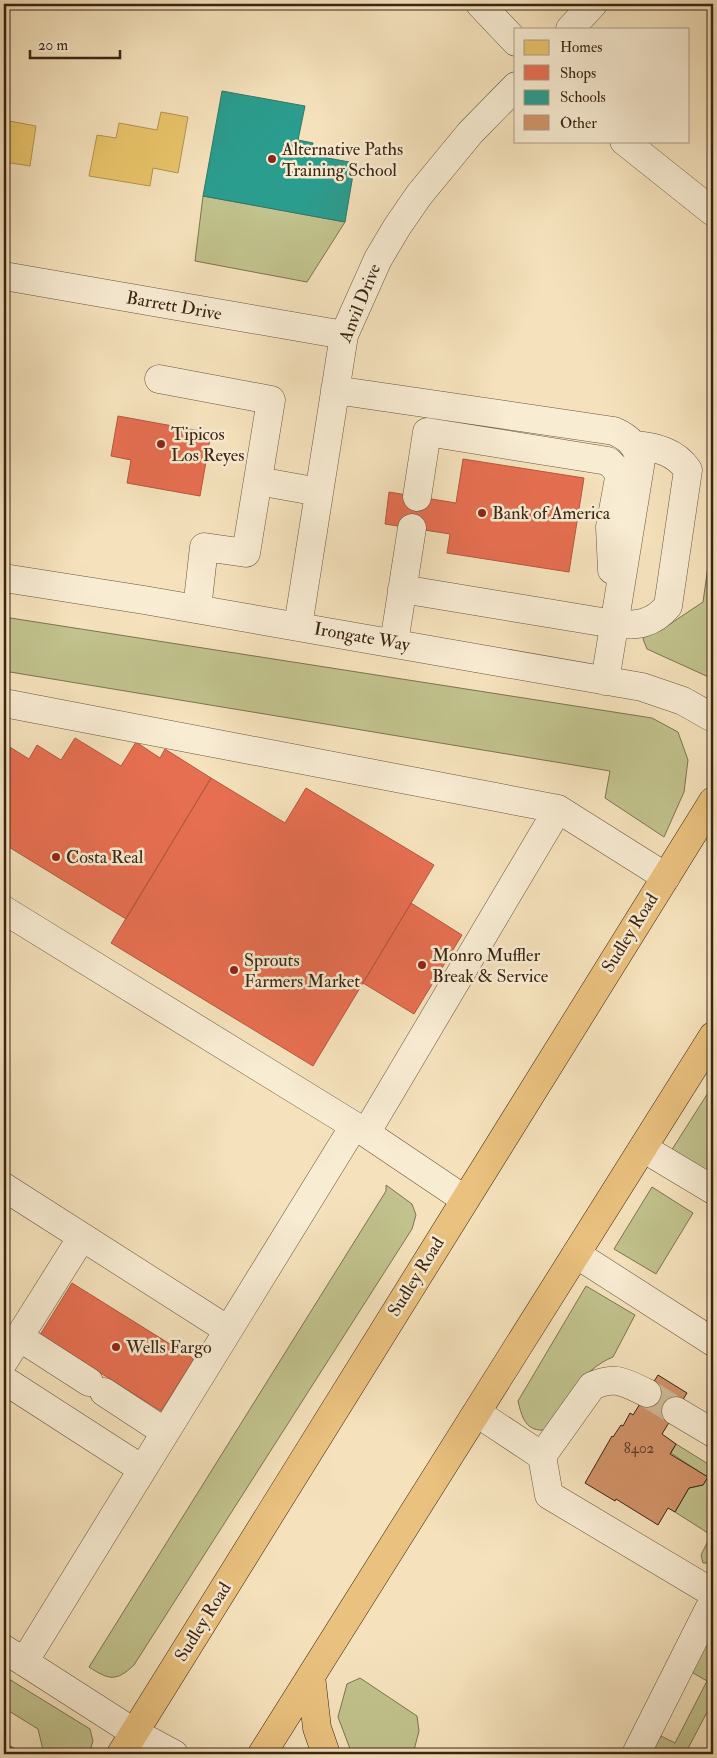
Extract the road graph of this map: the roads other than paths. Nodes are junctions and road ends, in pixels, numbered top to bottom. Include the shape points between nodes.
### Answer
1 (480, 4) edge
2 (594, 4) edge
3 (571, 28) edge
4 (514, 40) edge
5 (514, 88) edge
6 (625, 142) edge
7 (713, 212) edge
8 (4, 276) edge
9 (344, 335) junction
10 (159, 379) dead end
11 (335, 390) junction
12 (635, 445) junction
13 (258, 482) junction
14 (319, 492) junction
15 (417, 497) dead end
16 (412, 528) dead end
17 (4, 578) edge
18 (402, 590) junction
19 (197, 609) junction
20 (614, 624) junction
21 (298, 626) junction
22 (394, 643) junction
23 (605, 680) junction
24 (4, 703) edge
25 (713, 718) edge
26 (713, 801) edge
27 (558, 808) junction
28 (666, 877) junction
29 (4, 910) edge
30 (713, 1038) edge
31 (360, 1129) junction
32 (643, 1148) junction
33 (4, 1187) edge
34 (713, 1190) edge
35 (464, 1199) junction
36 (82, 1238) junction
37 (576, 1254) junction
38 (228, 1330) junction
39 (19, 1337) junction
40 (713, 1342) edge
41 (4, 1361) edge
42 (4, 1380) edge
43 (647, 1393) tunnel mouth
44 (676, 1411) tunnel mouth
45 (477, 1413) junction
46 (165, 1432) junction
47 (713, 1433) edge
48 (542, 1456) junction
49 (142, 1469) junction
50 (713, 1593) edge
51 (713, 1601) edge
52 (14, 1655) edge
53 (311, 1676) junction
54 (128, 1743) edge
55 (174, 1754) edge
56 (262, 1754) edge
57 (326, 1754) edge
58 (636, 1754) edge

1 - 4 street
2 - 3 street
5 - 9 street, Anvil Drive via 419,195 378,259
6 - 7 street
8 - 9 street, Barrett Drive
9 - 11 street, Anvil Drive
10 - 13 street via 271,400
11 - 12 street via 614,431
11 - 14 street, Anvil Drive
12 - 20 street via 641,460
12 - 20 street via 668,452 682,461 688,470 668,606 648,623 634,626
13 - 14 street
13 - 19 street via 246,553 204,547
14 - 21 street, Anvil Drive
15 - 20 street via 427,432 608,461 617,470 619,478 610,528
16 - 18 street
17 - 19 street, Irongate Way
18 - 20 street
18 - 22 street
19 - 21 street, Irongate Way
20 - 23 street
21 - 22 street, Irongate Way
22 - 23 street, Irongate Way
23 - 25 street, Irongate Way via 642,687 674,698
24 - 27 street
26 - 28 main road, Sudley Road
27 - 28 street
27 - 31 street
28 - 35 main road, Sudley Road
29 - 31 street
30 - 32 main road
31 - 35 street
31 - 38 street
32 - 34 street
32 - 37 main road
33 - 36 street
35 - 54 main road, Sudley Road
36 - 38 street
36 - 39 street
37 - 40 street
37 - 45 main road
38 - 46 street
39 - 41 street
39 - 46 street
42 - 49 street
43 - 48 street via 620,1380 592,1386
44 - 47 street
45 - 48 street
45 - 53 main road
46 - 49 street
48 - 50 street via 549,1495
49 - 52 street
51 - 58 street
52 - 54 street
53 - 56 main road
53 - 57 main road via 317,1728
54 - 55 street

